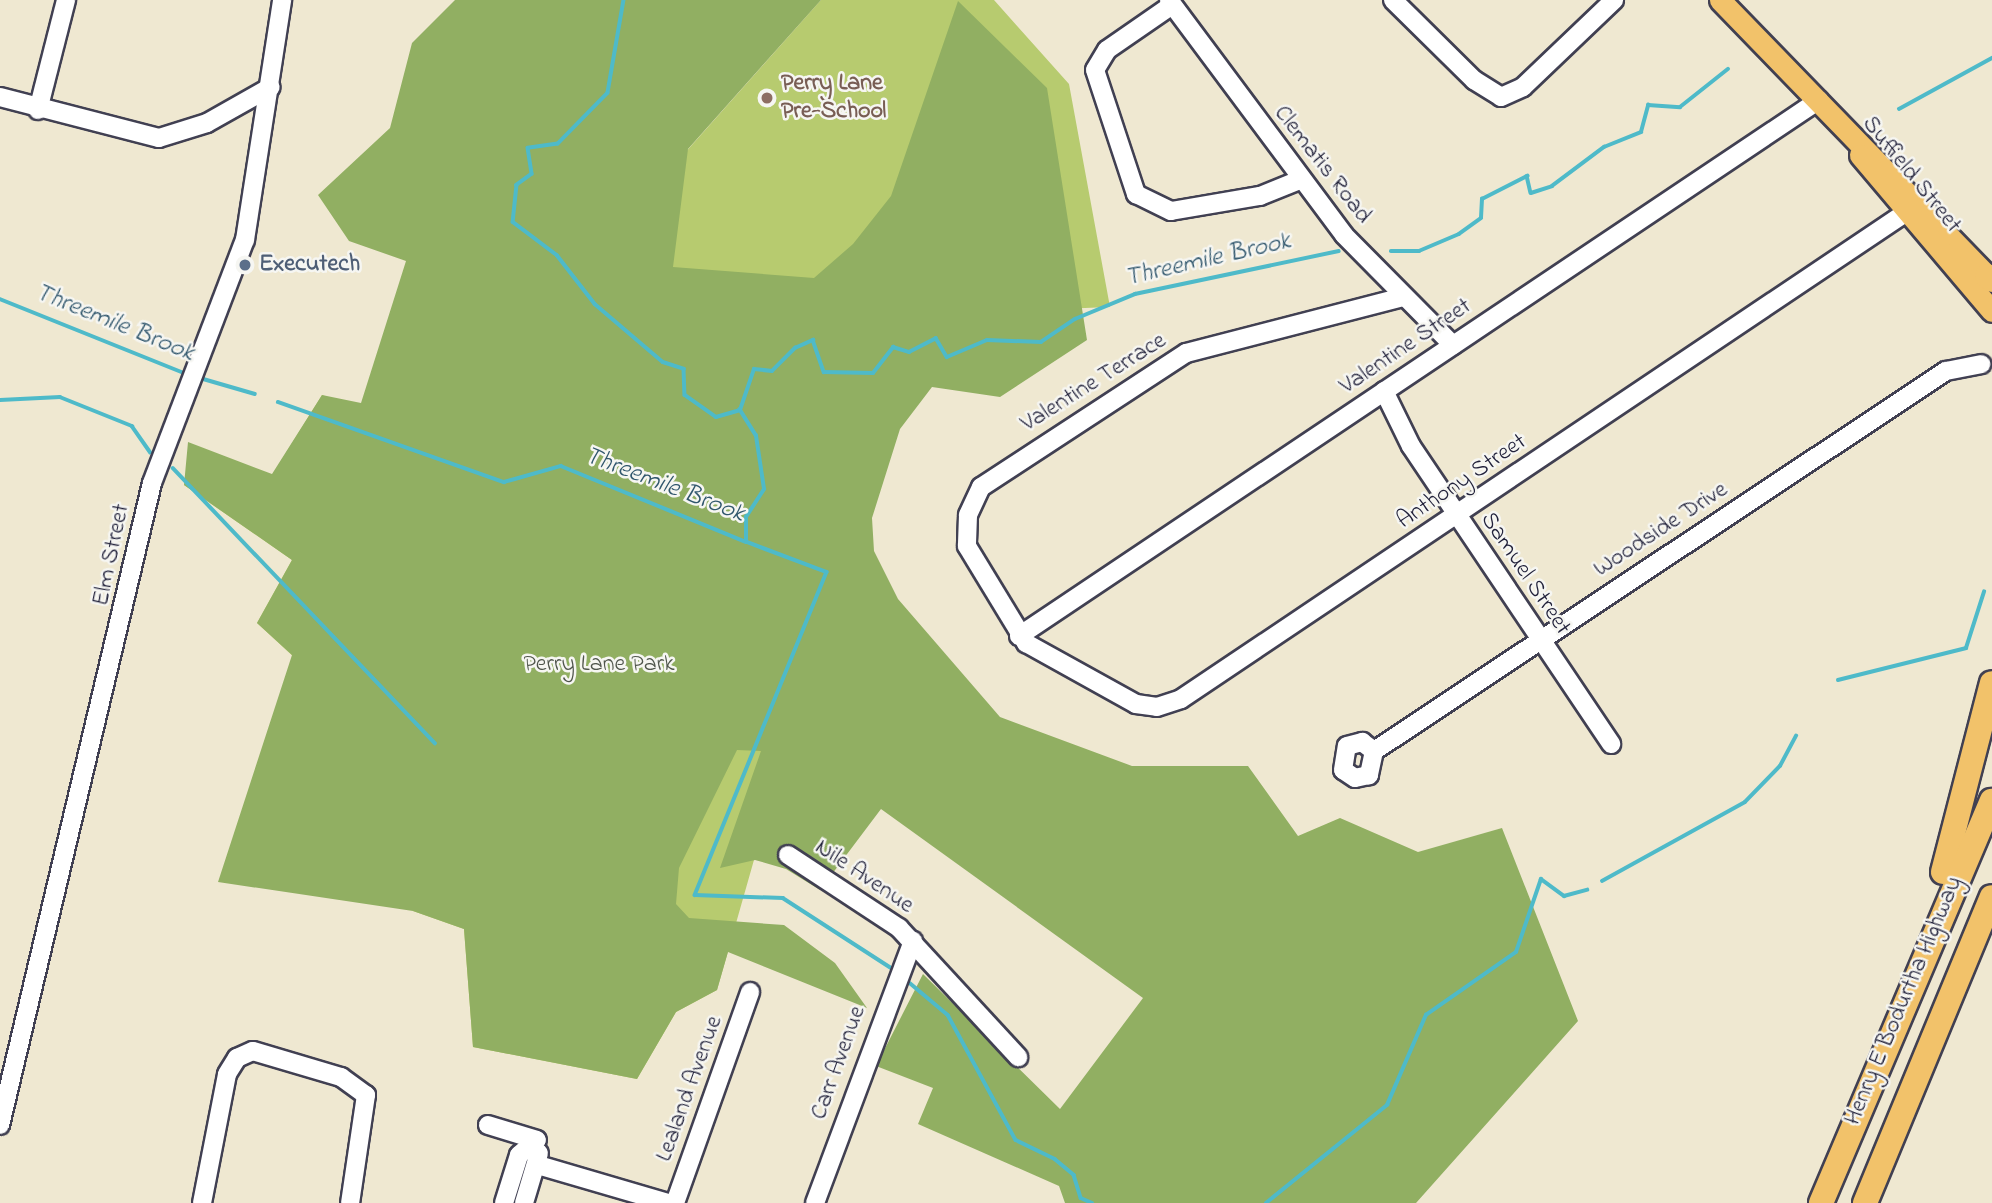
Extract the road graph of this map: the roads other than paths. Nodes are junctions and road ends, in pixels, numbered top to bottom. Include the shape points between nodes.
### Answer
1 (66, 0) edge
2 (282, 0) edge
3 (1393, 0) edge
4 (1614, 0) edge
5 (1720, 0) edge
6 (1170, 2) edge
7 (271, 87) junction
8 (0, 97) edge
9 (1819, 100) junction
10 (38, 110) junction
11 (1302, 179) junction
12 (1913, 208) junction
13 (1991, 279) edge
14 (1403, 297) junction
15 (1992, 312) edge
16 (1453, 345) junction
17 (1981, 364) dead end
18 (1384, 391) junction
19 (1457, 515) junction
20 (1019, 636) junction
21 (1539, 640) junction
22 (1992, 683) edge
23 (1611, 744) dead end
24 (1374, 751) dead end
25 (1992, 801) edge
26 (788, 855) dead end
27 (1992, 897) edge
28 (1992, 935) edge
29 (913, 941) junction
30 (750, 992) dead end
31 (1018, 1057) dead end
32 (1880, 1058) junction
33 (0, 1125) edge
34 (488, 1125) dead end
35 (537, 1140) junction
36 (1885, 1153) junction
37 (538, 1165) junction
38 (202, 1203) edge
39 (350, 1203) edge
40 (504, 1203) edge
41 (524, 1203) edge
42 (667, 1203) edge
43 (675, 1203) edge
44 (815, 1203) edge
45 (1821, 1203) edge
46 (1865, 1203) edge

1 - 10 street
2 - 7 street, Elm Street
3 - 4 street via 1497,97 1522,87
5 - 9 main road, Suffield Street
6 - 11 street, Clematis Road
6 - 11 street via 1107,50 1095,70 1136,194 1171,211 1260,196
7 - 10 street via 207,123 159,138
7 - 33 street, Elm Street via 245,240 152,483
8 - 10 street
9 - 12 main road, Suffield Street
9 - 16 street, Valentine Street
11 - 14 street, Clematis Road
12 - 13 main road, Suffield Street
12 - 15 main road, Suffield Street
12 - 19 street, Anthony Street
14 - 16 street, Clematis Road
14 - 20 street, Valentine Terrace via 1186,354 993,477 974,500 967,546
16 - 18 street, Valentine Street
17 - 21 street, Woodside Drive via 1946,371
18 - 19 street, Samuel Street via 1403,433
18 - 20 street, Valentine Street
19 - 20 street, Anthony Street via 1166,705 1126,700 1039,654
19 - 21 street, Samuel Street
21 - 23 street, Samuel Street
21 - 24 street, Woodside Drive
22 - 32 highway via 1966,801
25 - 32 highway, Henry E Bodurtha Highway
26 - 29 street, Nile Avenue
27 - 36 highway, Henry E Bodurtha Highway
28 - 36 highway
29 - 31 street, Nile Avenue
29 - 44 street, Carr Avenue
30 - 43 street, Lealand Avenue
32 - 45 highway, Henry E Bodurtha Highway
34 - 35 street
35 - 37 street
35 - 40 street via 519,1155
36 - 46 highway, Henry E Bodurtha Highway
37 - 41 street
37 - 42 street
38 - 39 street via 230,1067 241,1054 259,1051 341,1077 366,1096

